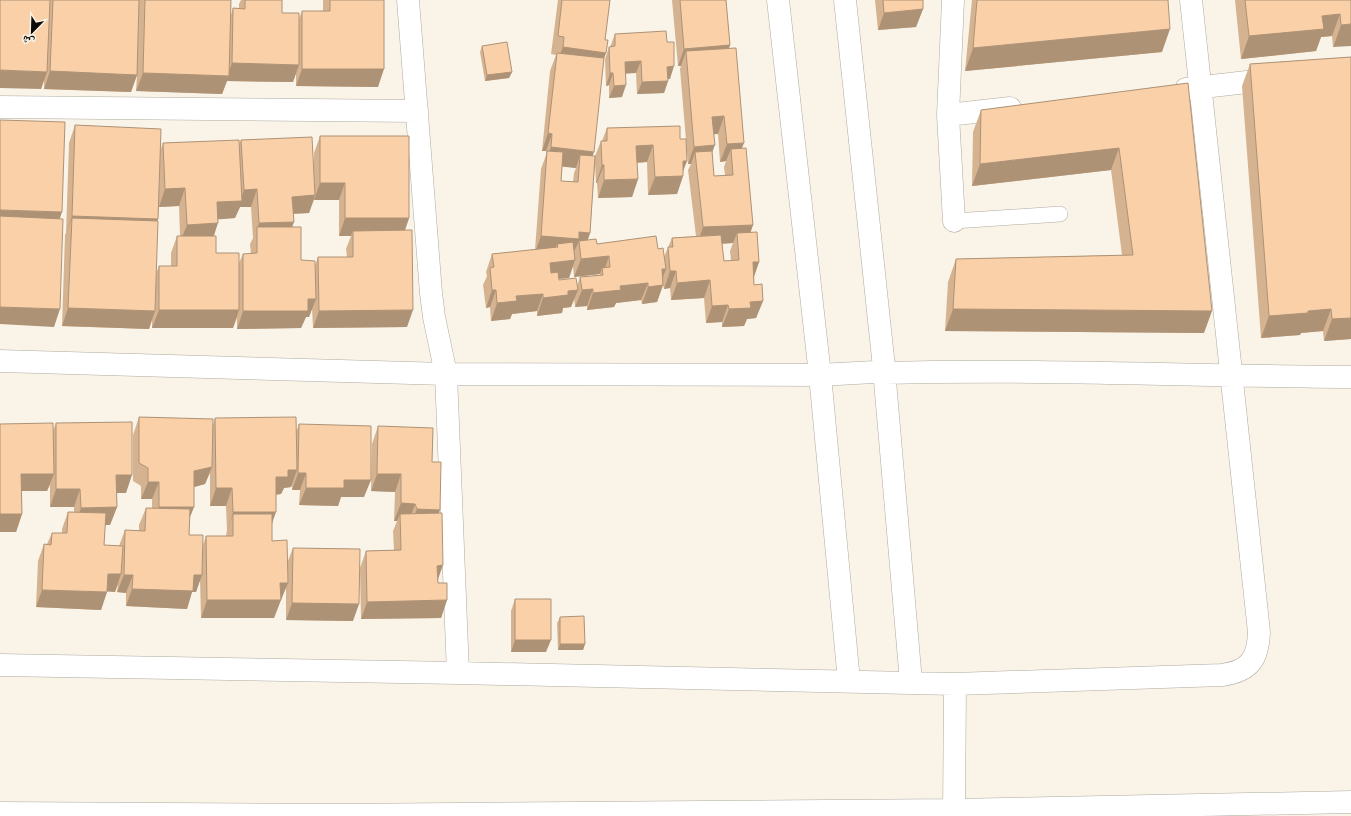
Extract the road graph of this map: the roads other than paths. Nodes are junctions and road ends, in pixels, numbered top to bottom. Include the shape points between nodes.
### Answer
1 (408, 0) edge
2 (778, 0) edge
3 (845, 0) edge
4 (954, 0) edge
5 (1191, 0) edge
6 (1296, 77) edge
7 (1201, 87) junction
8 (1169, 91) edge
9 (1027, 106) edge
10 (0, 107) edge
11 (417, 111) junction
12 (948, 115) junction
13 (1060, 214) dead end
14 (954, 221) joint
15 (0, 361) edge
16 (884, 373) junction
17 (446, 374) junction
18 (820, 375) junction
19 (1231, 376) junction
20 (1351, 377) edge
21 (0, 666) edge
22 (458, 673) junction
23 (849, 681) junction
24 (911, 682) junction
25 (955, 684) junction
26 (1351, 802) edge
27 (0, 813) edge
28 (954, 813) edge

1 - 11 street
2 - 18 street
3 - 16 street
4 - 12 street
5 - 7 street
6 - 7 street
7 - 8 street
7 - 19 street
9 - 12 street
10 - 11 street
11 - 17 street via 431,293
12 - 14 street
13 - 14 lane
15 - 17 street
16 - 18 street
16 - 19 street via 960,371
16 - 24 street
17 - 18 street
17 - 22 street
18 - 23 street
19 - 20 street
19 - 25 street via 1259,632 1259,644 1247,667 1235,673 1222,675
21 - 22 street
22 - 23 street
23 - 24 street
24 - 25 street
25 - 28 street
26 - 28 street
27 - 28 street via 335,816

